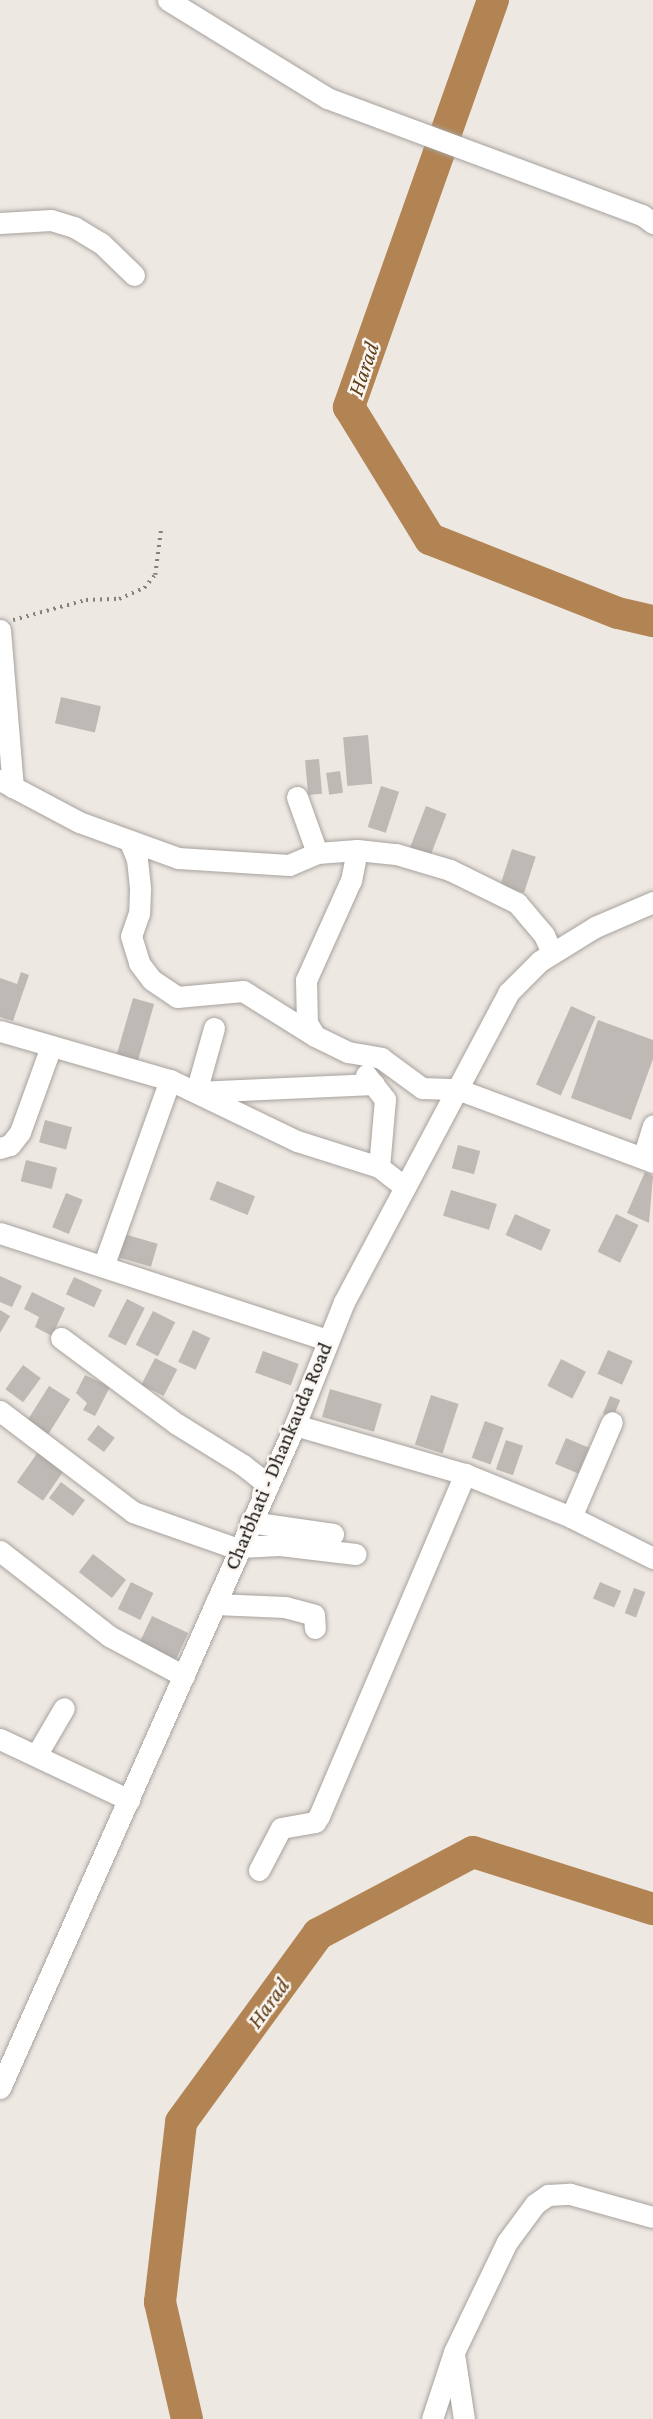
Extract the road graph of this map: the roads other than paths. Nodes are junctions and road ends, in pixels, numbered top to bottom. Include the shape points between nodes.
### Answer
1 (168, 0) edge
2 (648, 219) edge
3 (0, 223) edge
4 (134, 275) dead end
5 (0, 630) edge
6 (2, 682) edge
7 (6, 784) edge
8 (297, 797) dead end
9 (130, 842) junction
10 (356, 849) junction
11 (317, 853) junction
12 (653, 902) edge
13 (552, 953) junction
14 (214, 1028) dead end
15 (0, 1031) edge
16 (321, 1040) junction
17 (50, 1049) junction
18 (409, 1078) junction
19 (170, 1080) junction
20 (457, 1089) junction
21 (378, 1090) junction
22 (196, 1092) junction
23 (653, 1126) edge
24 (0, 1148) edge
25 (648, 1160) edge
26 (379, 1167) junction
27 (405, 1187) junction
28 (0, 1233) edge
29 (104, 1264) junction
30 (61, 1338) dead end
31 (328, 1340) junction
32 (0, 1411) edge
33 (612, 1422) dead end
34 (295, 1425) junction
35 (465, 1474) junction
36 (260, 1500) junction
37 (571, 1517) junction
38 (250, 1522) junction
39 (333, 1534) dead end
40 (239, 1548) junction
41 (0, 1551) edge
42 (355, 1554) dead end
43 (653, 1558) edge
44 (215, 1604) junction
45 (315, 1628) dead end
46 (184, 1676) junction
47 (64, 1708) dead end
48 (0, 1740) edge
49 (37, 1754) junction
50 (129, 1800) junction
51 (259, 1870) dead end
52 (0, 2088) edge
53 (653, 2217) edge
54 (454, 2352) junction
55 (432, 2419) edge
56 (464, 2419) edge

1 - 2 street via 327,98
3 - 4 street via 51,220 74,227 102,243
5 - 6 street
6 - 7 street
7 - 9 street
8 - 11 street
9 - 11 street via 178,858 217,862 289,865
9 - 16 street via 137,859 139,890 139,913 131,936 139,963 152,980 177,998 243,991
10 - 11 street
10 - 13 street via 396,854 450,870 517,903 544,935
10 - 16 street via 351,880 306,980 307,1023
12 - 13 street, Charbhati - Dhankauda Road via 595,927
13 - 20 street, Charbhati - Dhankauda Road via 508,993
14 - 22 street
15 - 17 street
16 - 18 street via 381,1058
16 - 21 street via 355,1062
17 - 19 street
17 - 24 street via 20,1132 10,1145
18 - 20 street via 422,1088
18 - 21 street
19 - 22 street
19 - 29 street
20 - 25 street
20 - 27 street, Charbhati - Dhankauda Road
21 - 22 street
21 - 26 street
22 - 26 street via 297,1141
23 - 25 street
26 - 27 street
27 - 31 street, Charbhati - Dhankauda Road
28 - 29 street
29 - 31 street
30 - 36 street via 266,1483
31 - 34 street, Charbhati - Dhankauda Road
32 - 40 street via 133,1513
33 - 37 street
34 - 35 street
34 - 36 street, Charbhati - Dhankauda Road
35 - 37 street
35 - 51 street via 319,1816 315,1822 281,1828
36 - 38 street, Charbhati - Dhankauda Road
37 - 43 street
38 - 39 street
38 - 40 street, Charbhati - Dhankauda Road
40 - 42 street via 280,1545
40 - 44 street, Charbhati - Dhankauda Road
41 - 46 street via 108,1636
44 - 45 street via 285,1607 314,1615
44 - 46 street, Charbhati - Dhankauda Road
46 - 50 street, Charbhati - Dhankauda Road
47 - 49 street
48 - 49 street
49 - 50 street
50 - 52 street, Charbhati - Dhankauda Road
53 - 54 street via 612,2203 548,2195 507,2242
54 - 55 street
54 - 56 street

